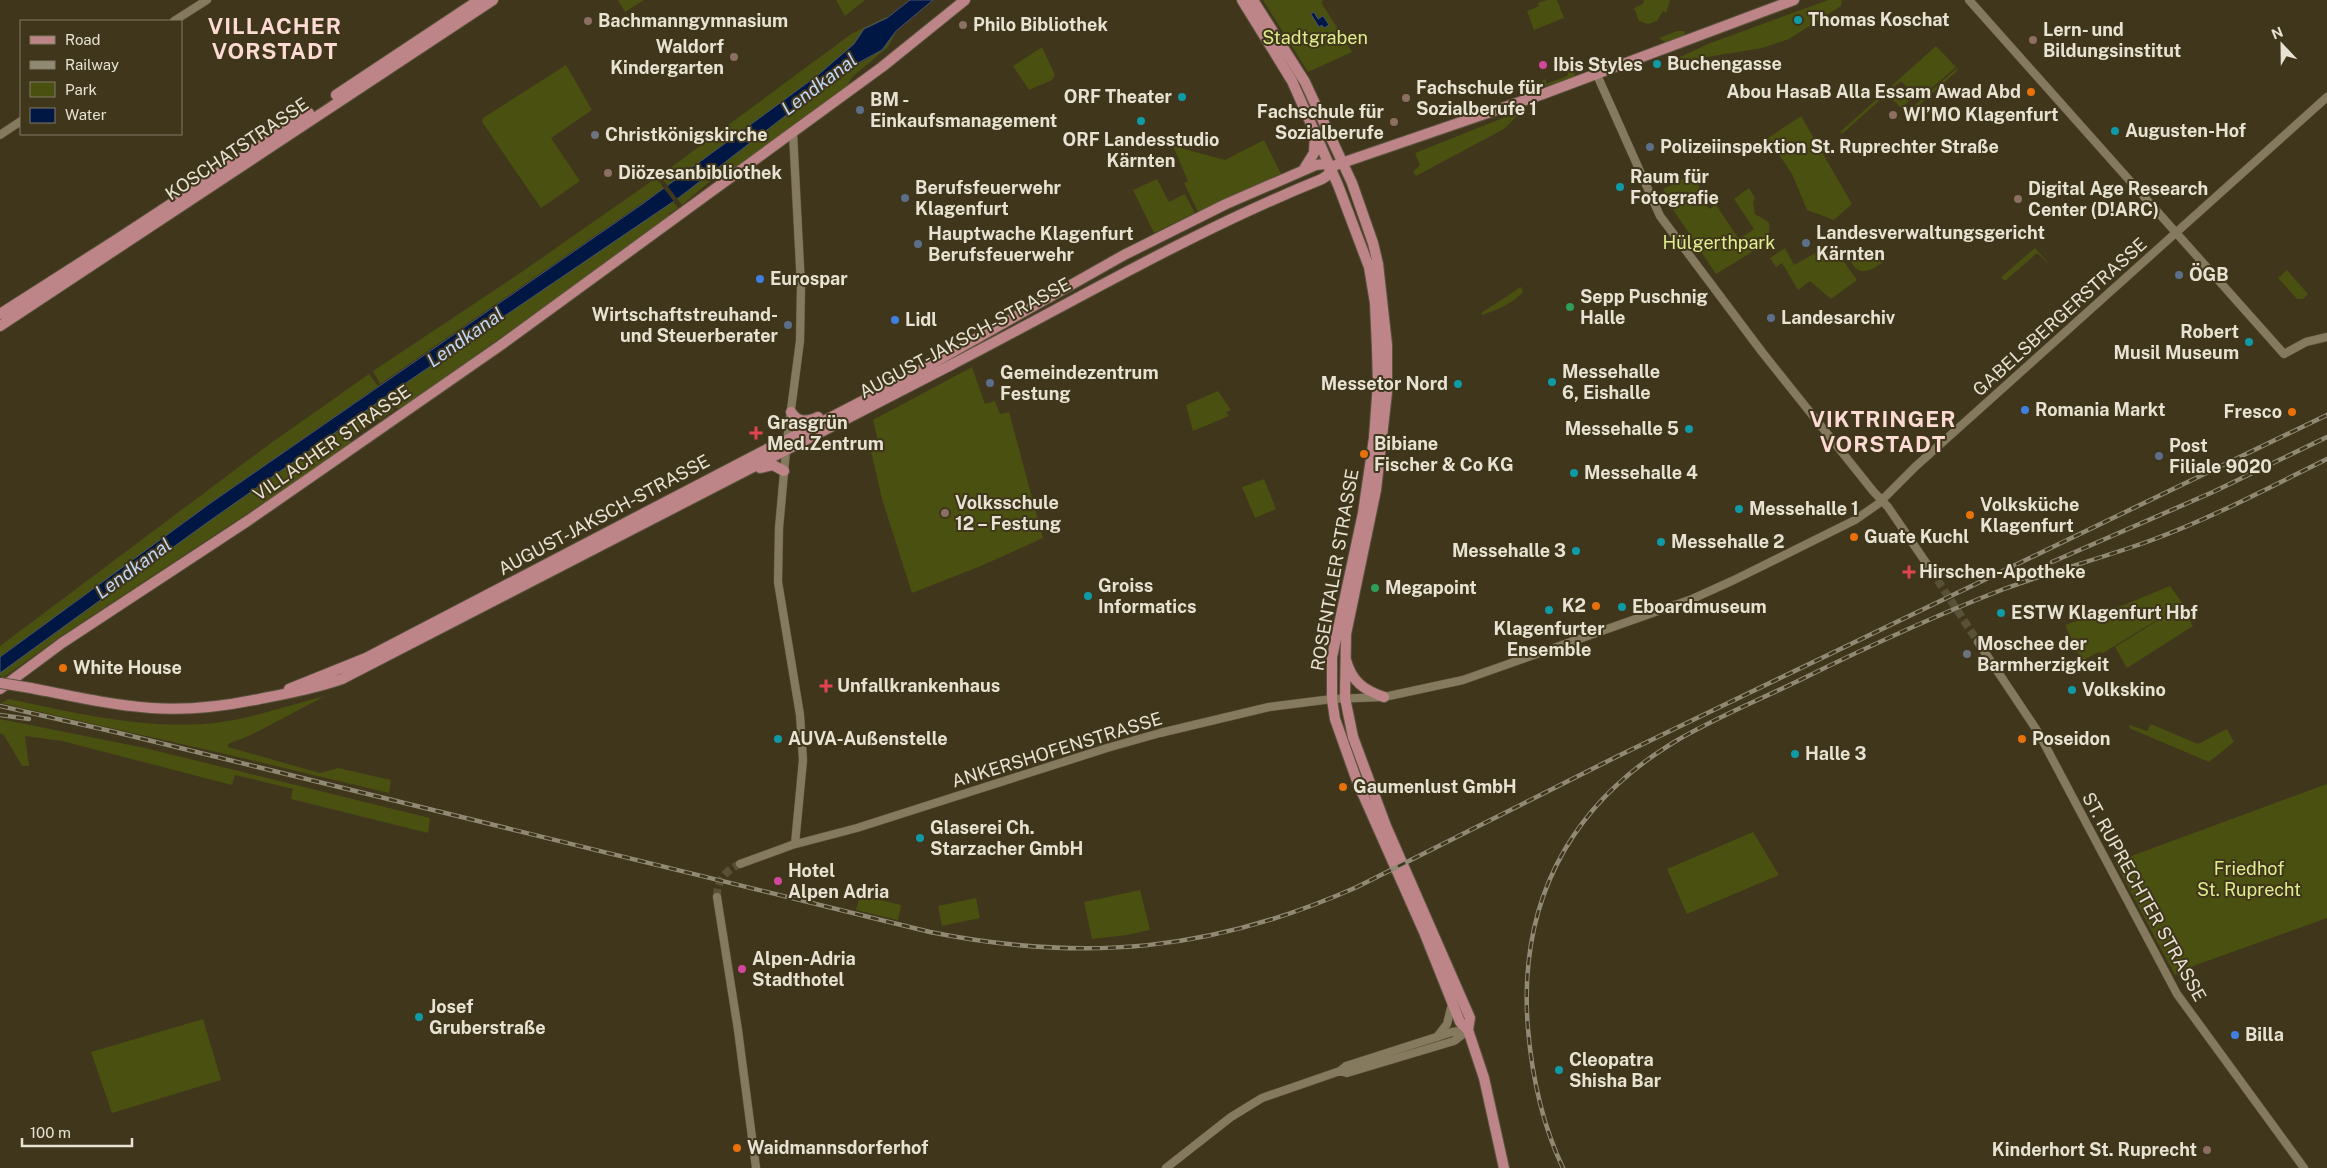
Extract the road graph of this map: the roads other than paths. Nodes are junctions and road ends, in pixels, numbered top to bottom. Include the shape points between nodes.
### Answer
1 (207, 0) edge
2 (479, 0) edge
3 (493, 0) edge
4 (965, 0) edge
5 (1242, 0) edge
6 (1253, 0) edge
7 (1794, 0) edge
8 (1970, 0) edge
9 (176, 20) edge
10 (1597, 75) junction
11 (2327, 96) edge
12 (20, 122) edge
13 (1315, 132) junction
14 (793, 133) junction
15 (0, 135) edge
16 (1342, 163) junction
17 (1331, 168) junction
18 (1301, 172) junction
19 (2176, 232) junction
20 (0, 314) edge
21 (0, 326) edge
22 (2327, 338) edge
23 (791, 412) junction
24 (838, 414) junction
25 (787, 445) junction
26 (749, 469) junction
27 (784, 471) junction
28 (1882, 500) junction
29 (1931, 570) tunnel mouth
30 (1978, 642) tunnel mouth
31 (1345, 654) junction
32 (0, 683) edge
33 (0, 689) edge
34 (1384, 697) junction
35 (265, 698) junction
36 (1345, 698) junction
37 (1332, 699) junction
38 (795, 844) junction
39 (740, 864) tunnel mouth
40 (718, 897) tunnel mouth
41 (1452, 1004) junction
42 (1468, 1030) junction
43 (1436, 1038) junction
44 (1340, 1071) junction
45 (756, 1168) edge
46 (1166, 1168) edge
47 (1504, 1168) edge
48 (2304, 1168) edge

1 - 9 street
2 - 20 main road, KOSCHATSTRASSE
3 - 21 main road, KOSCHATSTRASSE
4 - 14 main road, VILLACHER STRASSE
5 - 13 main road, ROSENTALER STRASSE via 1281,60
6 - 16 main road, ROSENTALER STRASSE via 1305,82
7 - 10 main road
8 - 19 street
10 - 16 main road
10 - 28 street via 1660,216 1762,352
11 - 19 street, GABELSBERGERSTRASSE
12 - 15 street
13 - 17 main road, ROSENTALER STRASSE
13 - 18 main road via 1314,153
14 - 23 street via 801,302 800,341
14 - 33 main road, VILLACHER STRASSE via 364,442 62,642
16 - 17 main road
16 - 31 main road, ROSENTALER STRASSE via 1377,257 1387,372 1376,490 1346,634
17 - 18 main road, AUGUST-JAKSCH-STRASSE via 1324,164
17 - 25 main road, AUGUST-JAKSCH-STRASSE via 1322,179 1160,253 955,363
17 - 37 main road, ROSENTALER STRASSE via 1369,267 1376,318 1378,383 1374,438 1362,513 1332,657
18 - 24 main road, AUGUST-JAKSCH-STRASSE via 1226,204 1124,255
19 - 22 street via 2284,354 2306,342
19 - 28 street, GABELSBERGERSTRASSE
23 - 24 main road via 799,420 807,422 826,414
23 - 25 street
24 - 25 main road, AUGUST-JAKSCH-STRASSE
25 - 26 main road, AUGUST-JAKSCH-STRASSE
25 - 27 street
25 - 35 main road, AUGUST-JAKSCH-STRASSE via 771,446 366,658
26 - 27 main road via 773,465
26 - 35 main road, AUGUST-JAKSCH-STRASSE via 342,680 304,692
27 - 38 street via 778,582 800,715 803,760
28 - 29 street
28 - 34 street, GABELSBERGERSTRASSE via 1855,520 1676,605 1463,680
30 - 48 street, ST. RUPRECHTER STRASSE via 2038,732 2177,994
31 - 34 main road via 1355,681 1366,691
31 - 36 main road, ROSENTALER STRASSE
32 - 35 main road, bridge via 151,708 218,707
34 - 36 street, ANKERSHOFENSTRASSE
36 - 37 street, ANKERSHOFENSTRASSE
36 - 42 main road, ROSENTALER STRASSE via 1353,738 1366,774 1470,1018
37 - 38 street, ANKERSHOFENSTRASSE via 1269,707 1160,733
37 - 41 main road, ROSENTALER STRASSE via 1335,719 1357,781
38 - 39 street, ANKERSHOFENSTRASSE
40 - 45 street
41 - 42 main road, ROSENTALER STRASSE via 1460,1022
41 - 43 street via 1447,1024
42 - 43 street
42 - 44 street via 1454,1041 1347,1073
42 - 47 main road via 1484,1078
43 - 44 street via 1346,1066
44 - 46 street via 1283,1089 1255,1102

